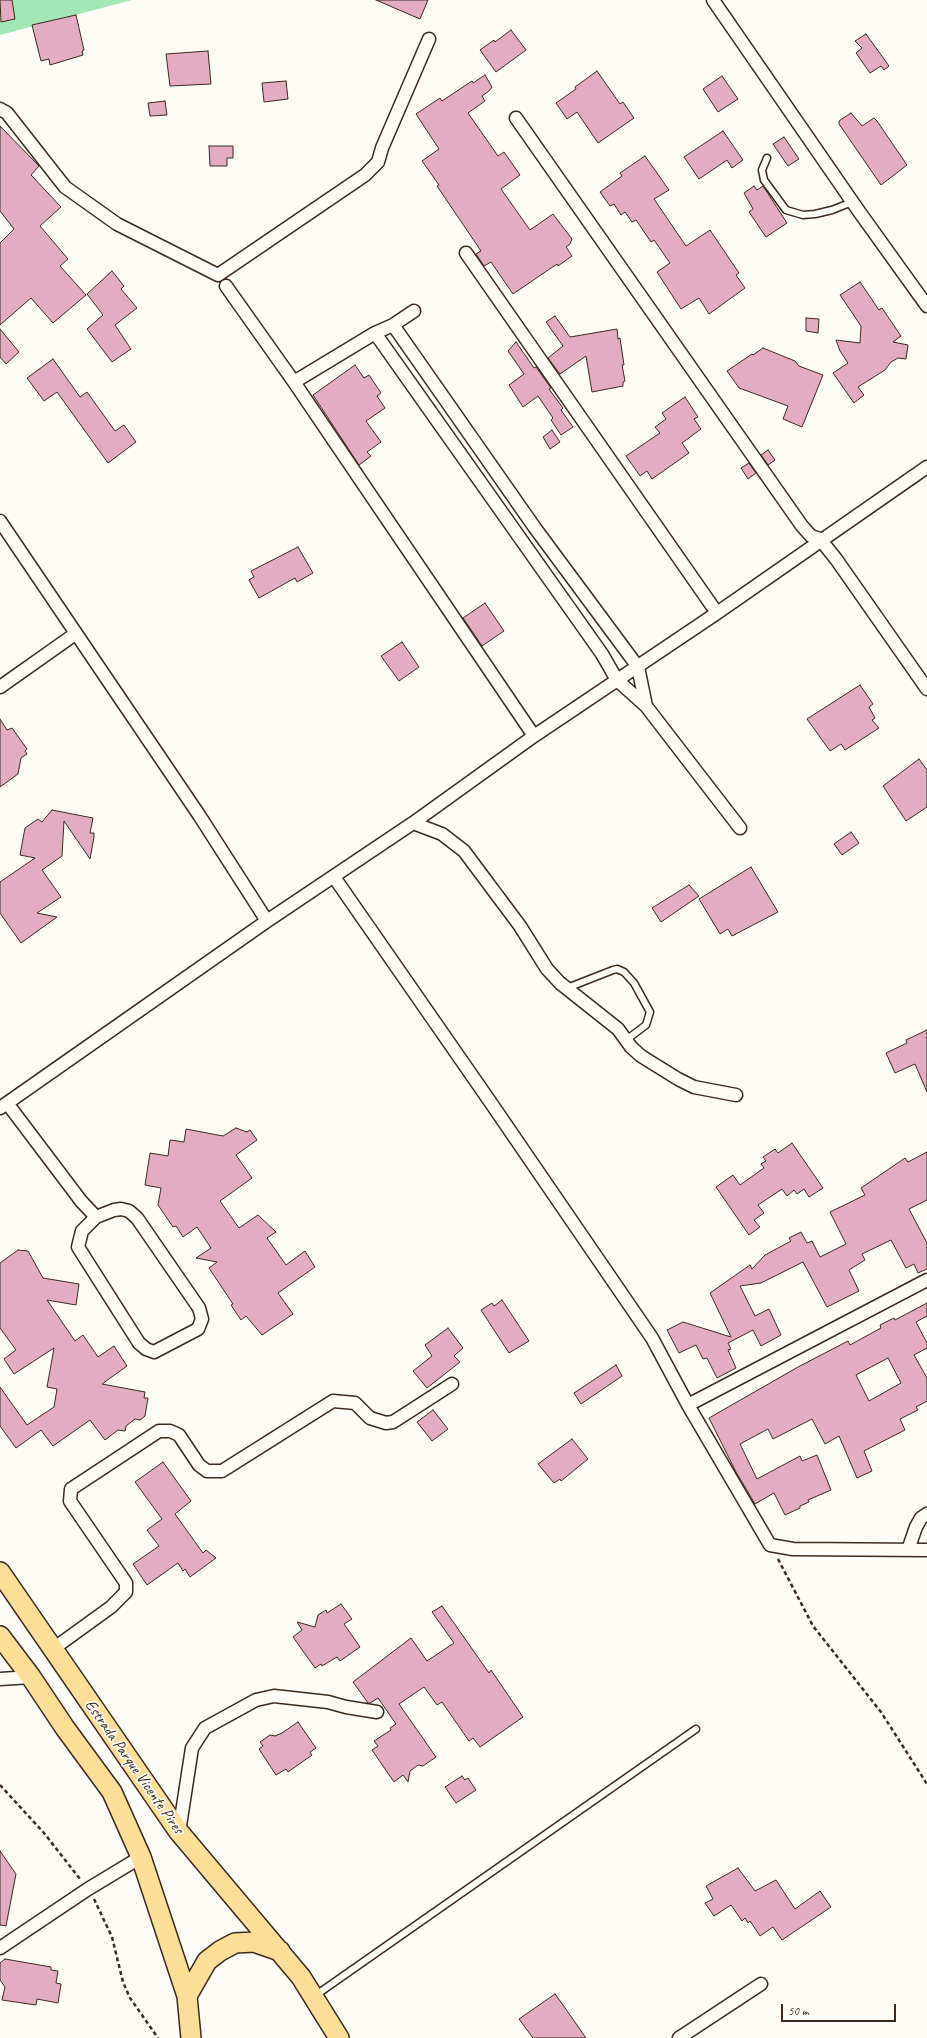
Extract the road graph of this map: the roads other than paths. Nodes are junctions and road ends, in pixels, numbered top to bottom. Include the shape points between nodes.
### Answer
1 (713, 0) edge
2 (429, 39) dead end
3 (0, 109) edge
4 (516, 118) dead end
5 (767, 158) dead end
6 (852, 202) junction
7 (466, 253) dead end
8 (226, 286) dead end
9 (927, 306) edge
10 (414, 311) dead end
11 (393, 325) junction
12 (375, 333) junction
13 (294, 382) junction
14 (444, 397) junction
15 (428, 408) junction
16 (490, 464) junction
17 (927, 466) edge
18 (475, 475) junction
19 (0, 521) edge
20 (535, 528) junction
21 (520, 538) junction
22 (820, 539) junction
23 (717, 613) junction
24 (75, 634) junction
25 (638, 667) junction
26 (616, 680) junction
27 (0, 687) edge
28 (927, 689) edge
29 (646, 706) junction
30 (534, 736) junction
31 (413, 823) junction
32 (740, 828) dead end
33 (334, 877) junction
34 (267, 921) junction
35 (567, 988) junction
36 (626, 1040) junction
37 (736, 1094) dead end
38 (4, 1106) edge
39 (96, 1217) junction
40 (927, 1280) edge
41 (452, 1384) dead end
42 (688, 1405) junction
43 (927, 1514) edge
44 (908, 1550) junction
45 (927, 1550) edge
46 (0, 1572) edge
47 (0, 1638) edge
48 (53, 1649) junction
49 (31, 1677) junction
50 (0, 1679) edge
51 (377, 1712) dead end
52 (696, 1729) dead end
53 (179, 1832) junction
54 (142, 1857) junction
55 (0, 1948) edge
56 (282, 1951) junction
57 (760, 1984) dead end
58 (187, 1996) junction
59 (314, 1996) junction
60 (191, 2038) edge
61 (339, 2038) edge
62 (679, 2038) edge

1 - 6 street
2 - 3 street via 378,162 365,175 218,275 117,224 65,187 7,113
4 - 22 street via 802,526 811,536
5 - 6 lane via 762,170 764,180 786,210 803,215 815,214
6 - 9 street
7 - 23 street
8 - 13 street
10 - 11 street
11 - 12 street
11 - 14 street
12 - 13 street
12 - 15 street
13 - 30 street
14 - 15 street
14 - 16 street
15 - 18 street
16 - 18 street
16 - 20 street
17 - 22 street
18 - 21 street
19 - 24 street
20 - 21 street
20 - 25 street
21 - 26 street via 602,654
22 - 23 street
22 - 28 street
23 - 25 street
24 - 27 street
24 - 34 street via 199,815
25 - 26 street
25 - 29 street
26 - 29 street
26 - 30 street
29 - 32 street
30 - 31 street
31 - 33 street
31 - 35 street via 442,834 464,851 520,926 547,969
33 - 34 street
33 - 42 street via 658,1346
34 - 38 street
35 - 36 street via 618,1029
35 - 36 lane via 613,970 624,972 634,983 650,1012 646,1025
36 - 37 street via 641,1056 678,1079 708,1091
38 - 39 street
39 - 39 street via 121,1209 129,1211 137,1218 199,1308 202,1319 198,1329 154,1352 139,1343 78,1247 82,1231
40 - 42 street
41 - 48 street via 393,1422 386,1423 370,1418 355,1403 333,1401 222,1471 207,1471 199,1465 179,1435 170,1431 159,1431 71,1489 70,1501 126,1583 126,1592 111,1608
42 - 44 street via 770,1545 792,1549
43 - 44 street via 916,1527
44 - 45 street
46 - 48 main road, Estrada Parque Vicente Pires
47 - 49 main road, Estrada Parque Vicente Pires
48 - 53 main road, Estrada Parque Vicente Pires
49 - 50 street
49 - 54 main road, Estrada Parque Vicente Pires via 112,1792
51 - 53 street via 328,1702 274,1696 256,1700 205,1728 192,1748
52 - 59 lane
53 - 56 main road, Estrada Parque Vicente Pires
54 - 55 street via 82,1893
54 - 58 main road, Estrada Parque Vicente Pires
56 - 58 main road via 254,1942 235,1943 207,1961
56 - 59 main road, Estrada Parque Vicente Pires
57 - 62 street
58 - 60 main road, Estrada Parque Vicente Pires
59 - 61 main road, Estrada Parque Vicente Pires

